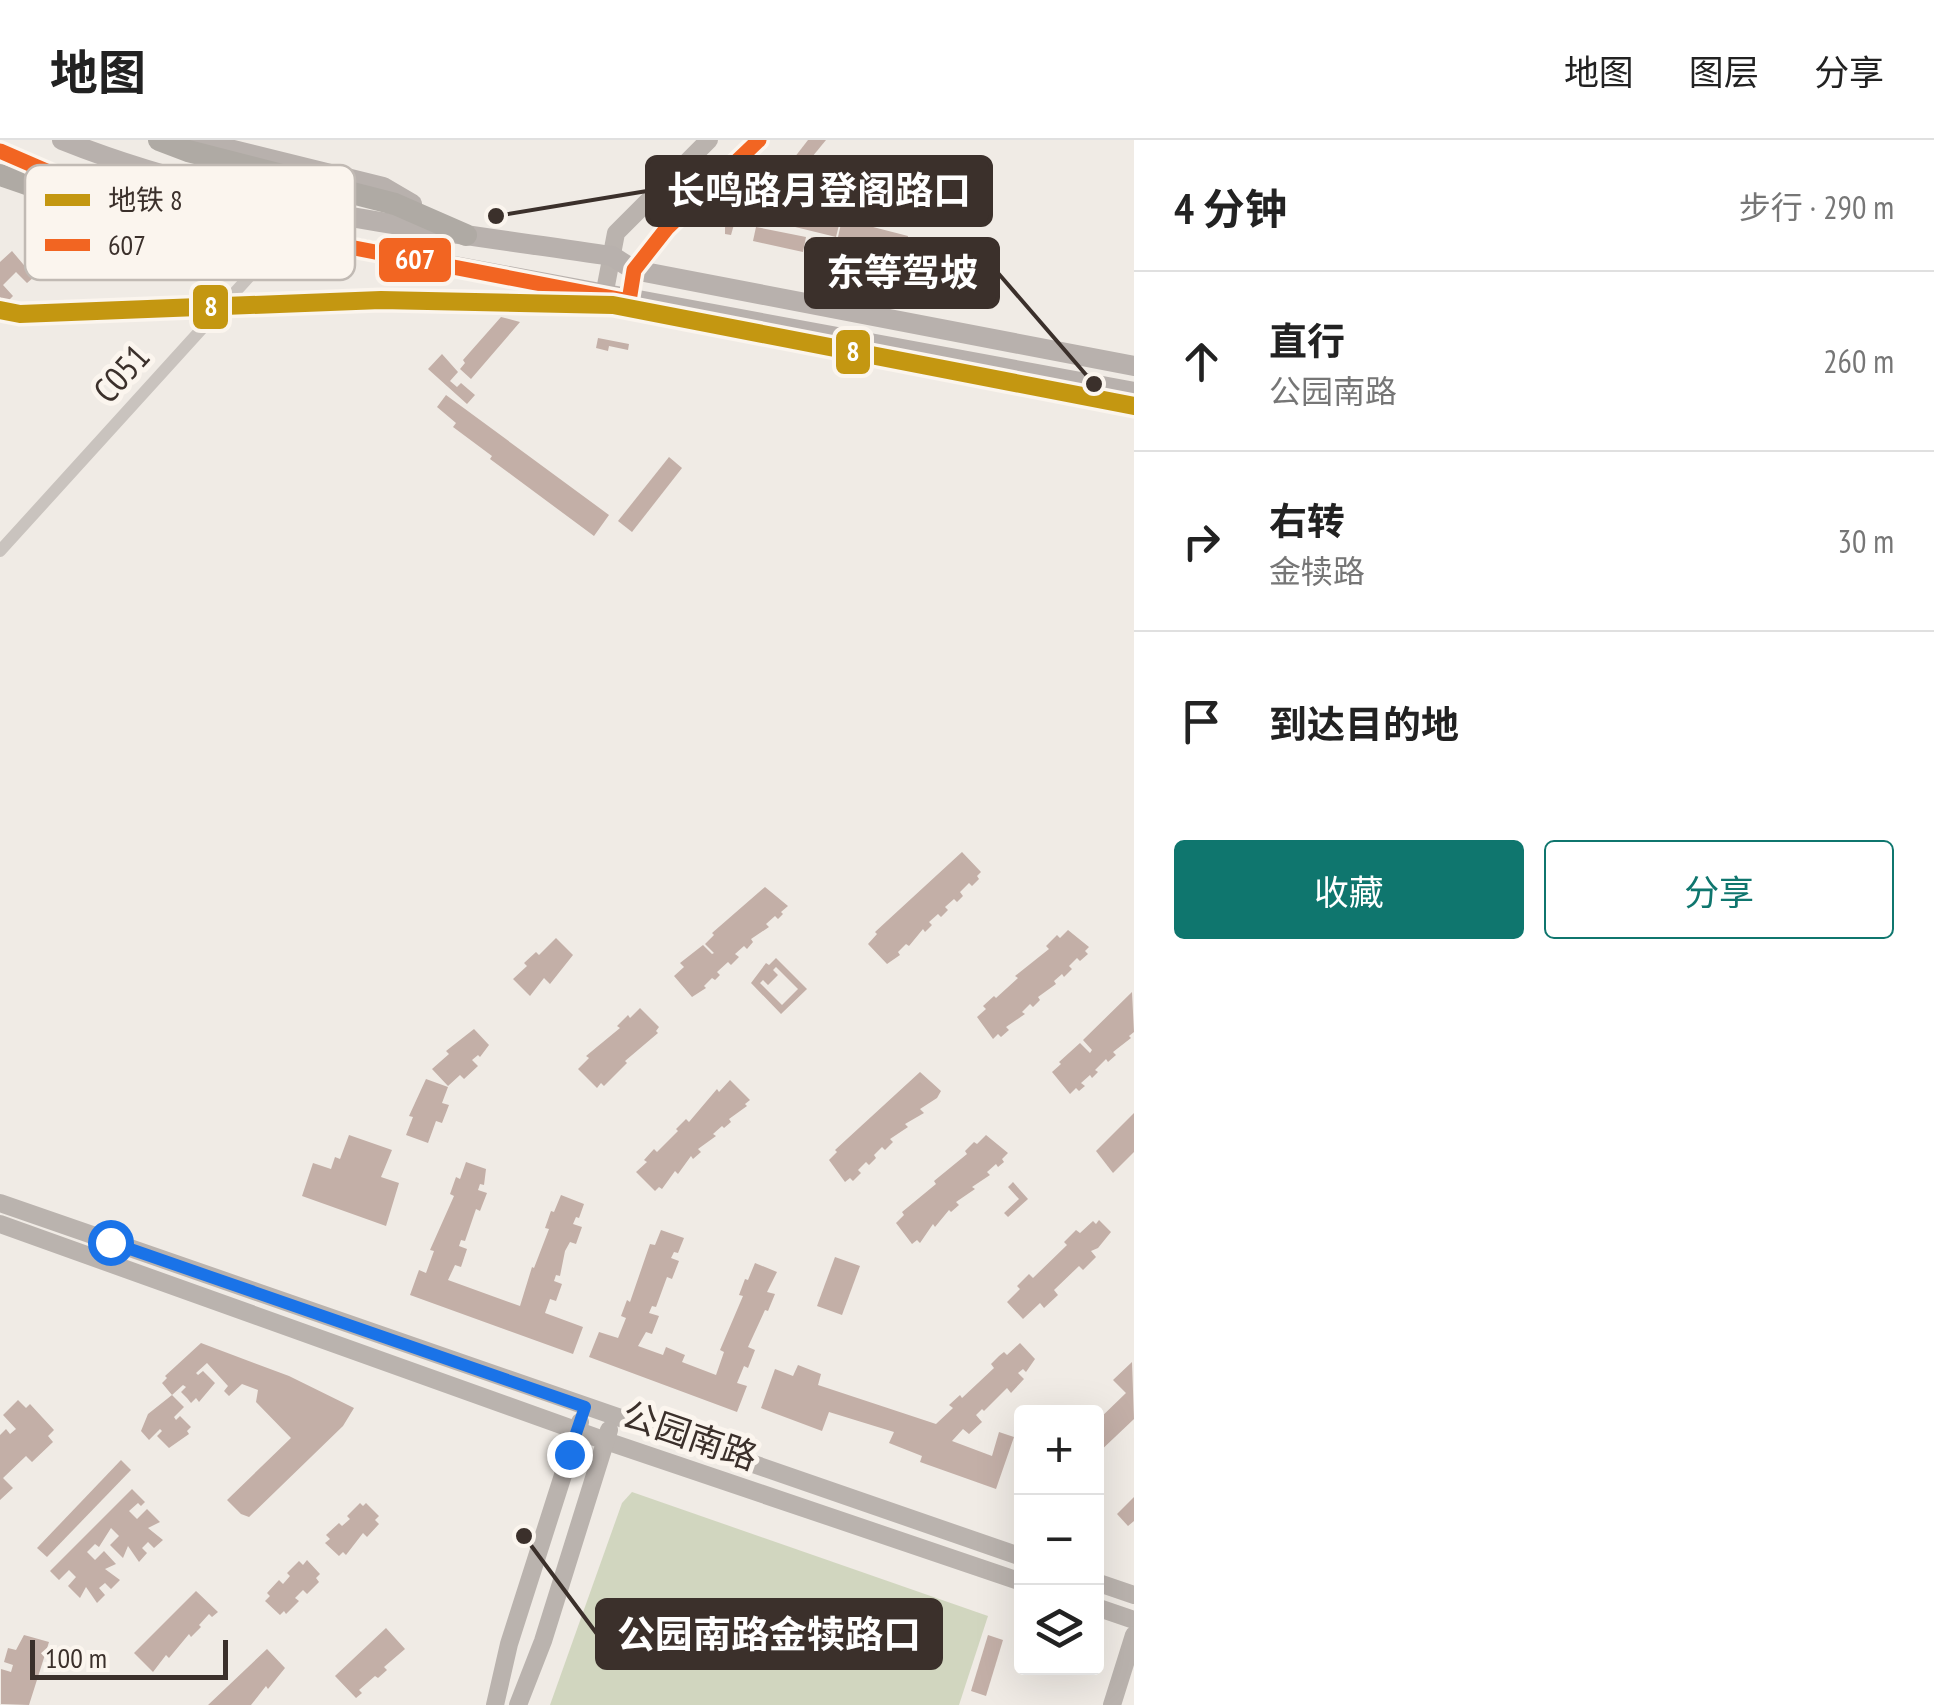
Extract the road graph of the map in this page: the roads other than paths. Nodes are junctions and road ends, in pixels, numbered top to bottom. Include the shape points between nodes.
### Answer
1 (62, 140) edge
2 (159, 140) edge
3 (709, 140) edge
4 (759, 140) edge
5 (190, 146) edge
6 (0, 150) edge
7 (34, 165) edge
8 (129, 165) edge
9 (257, 165) edge
10 (0, 175) edge
11 (25, 184) edge
12 (355, 192) edge
13 (355, 214) edge
14 (466, 235) junction
15 (355, 248) edge
16 (612, 256) junction
17 (634, 270) junction
18 (241, 280) edge
19 (604, 296) junction
20 (629, 301) junction
21 (1134, 366) edge
22 (1134, 392) edge
23 (0, 551) edge
24 (0, 1204) edge
25 (0, 1224) edge
26 (585, 1407) junction
27 (612, 1417) junction
28 (576, 1430) junction
29 (606, 1440) junction
30 (1014, 1554) edge
31 (1014, 1579) edge
32 (1104, 1585) edge
33 (1134, 1595) edge
34 (1104, 1611) edge
35 (1134, 1620) edge
36 (1134, 1635) edge
37 (494, 1705) edge
38 (518, 1705) edge
39 (1112, 1705) edge

1 - 8 main road
2 - 5 highway
3 - 16 main road via 616,234
4 - 17 main road via 667,228
5 - 9 highway
6 - 7 main road
10 - 11 highway
12 - 14 highway
13 - 14 main road
14 - 16 main road
15 - 19 main road
16 - 17 main road
16 - 19 main road
17 - 20 main road
17 - 21 main road
18 - 23 street, C051
19 - 20 main road
20 - 22 main road
24 - 26 main road, 公园南路
25 - 28 main road, 公园南路
26 - 27 main road, 公园南路
26 - 28 main road
27 - 29 main road
27 - 30 main road, 公园南路
28 - 29 main road, 公园南路
28 - 37 main road
29 - 31 main road, 公园南路
29 - 38 main road
32 - 33 main road
34 - 35 main road
36 - 39 main road

